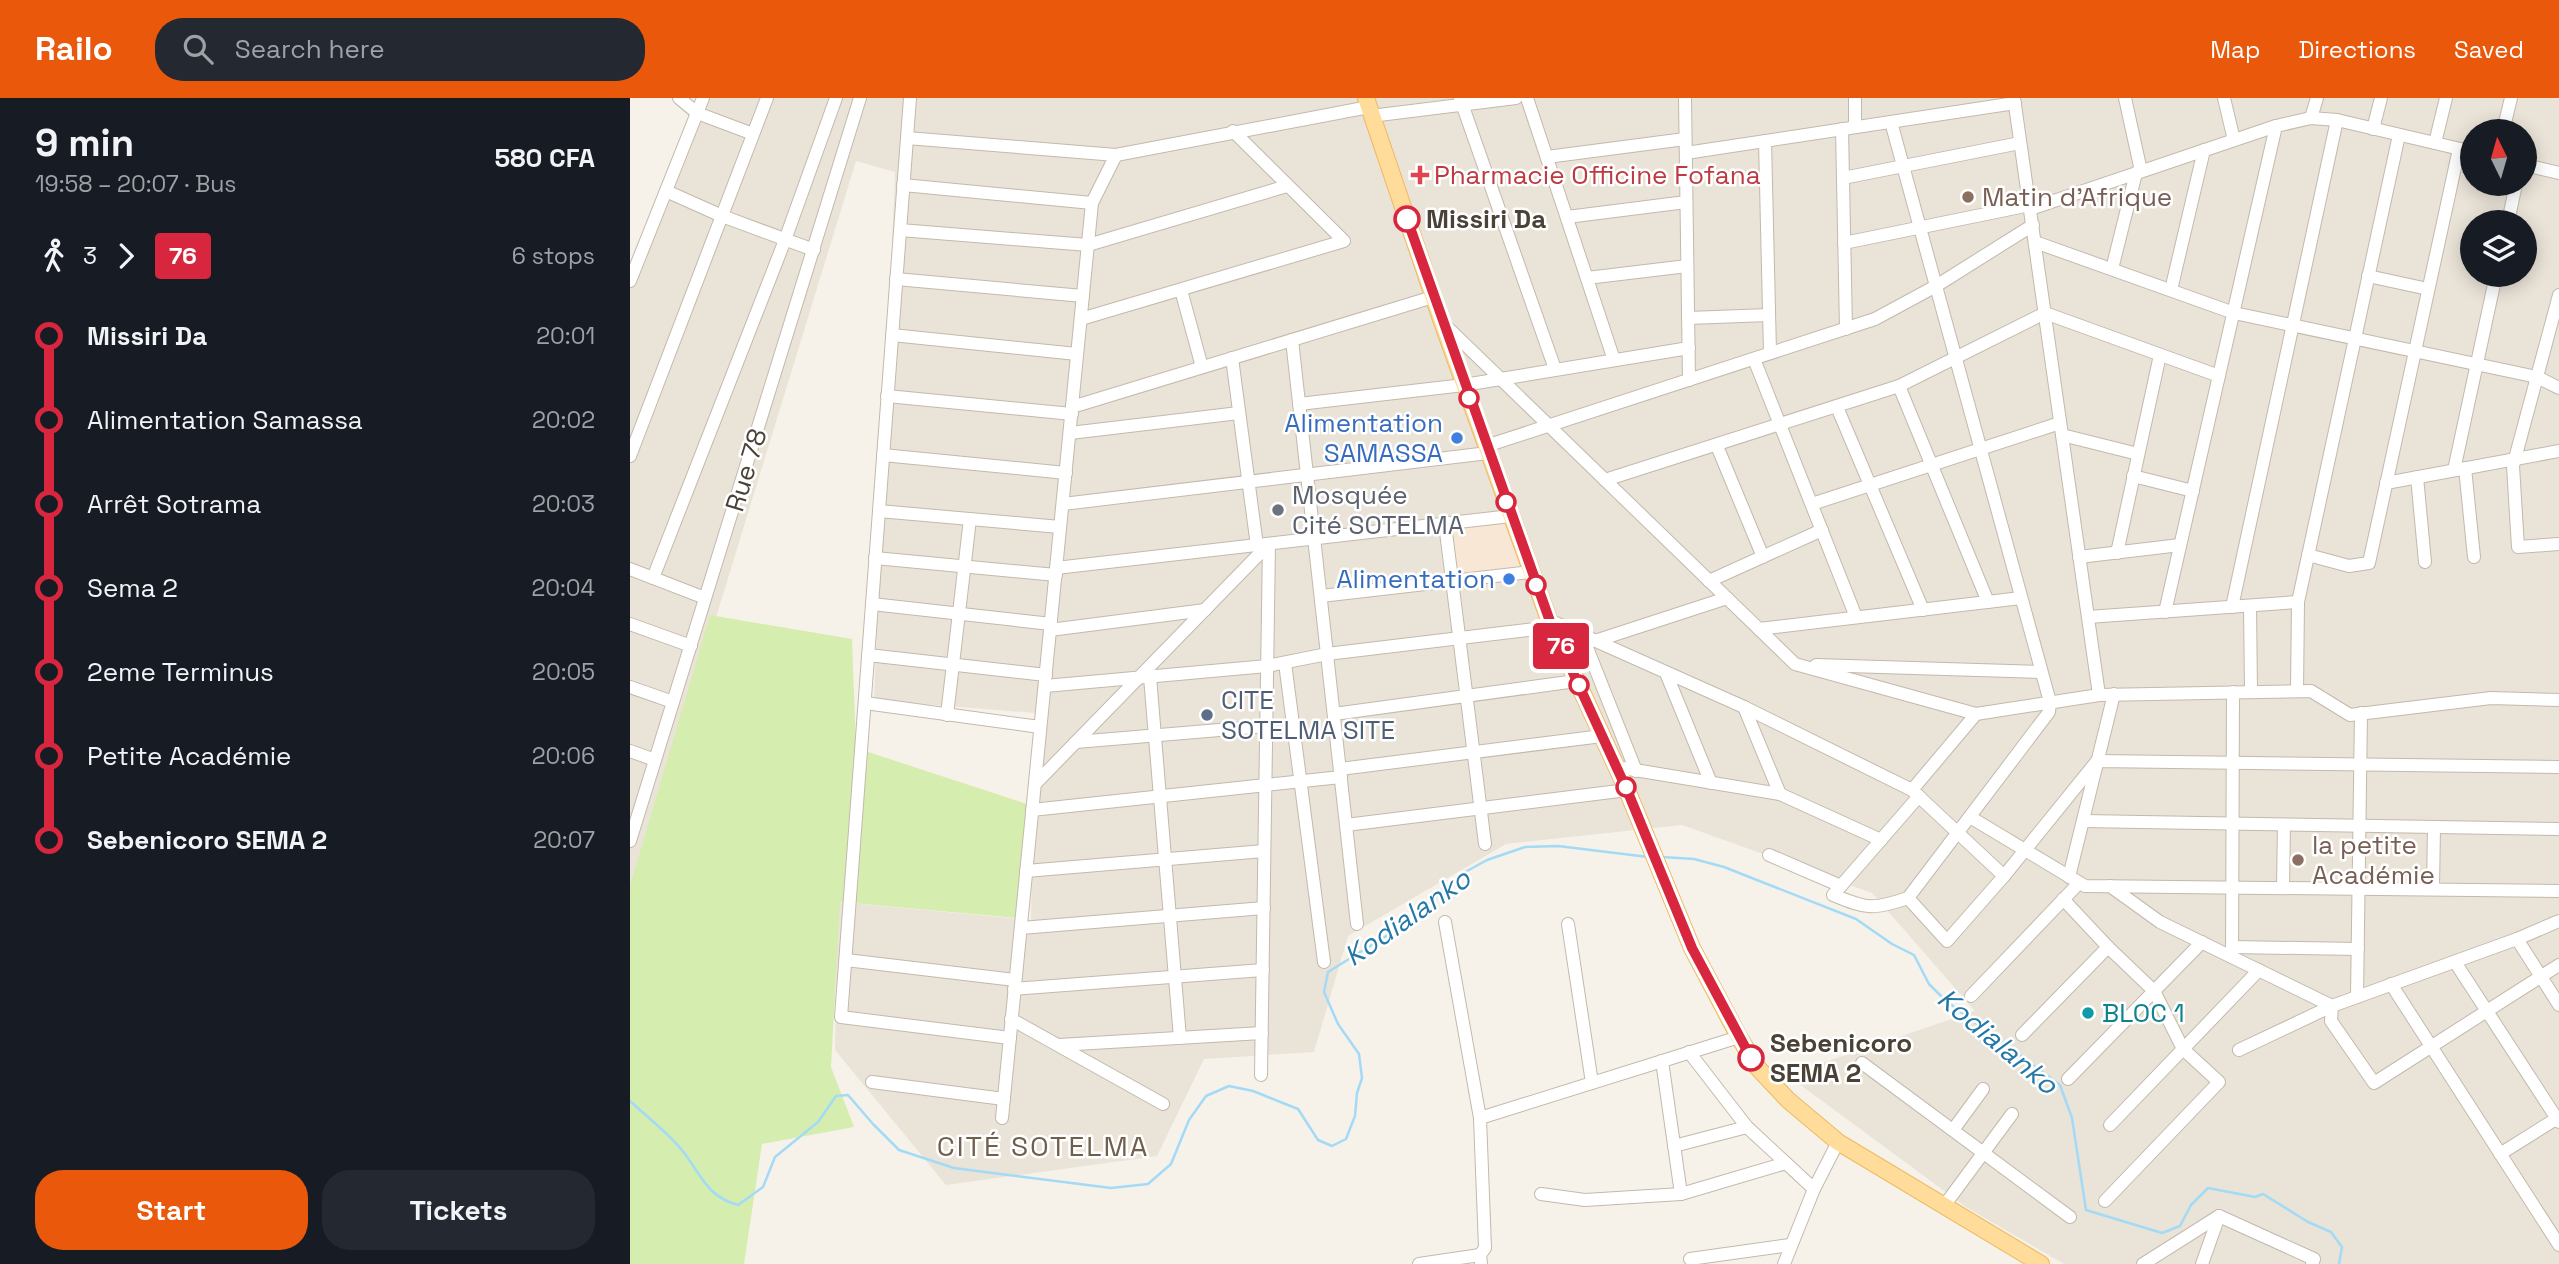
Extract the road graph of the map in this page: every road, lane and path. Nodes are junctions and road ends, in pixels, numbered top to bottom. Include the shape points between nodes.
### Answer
1 (679, 98) edge
2 (703, 98) edge
3 (767, 98) edge
4 (836, 98) edge
5 (860, 98) edge
6 (909, 98) edge
7 (1516, 98) edge
8 (1527, 98) edge
9 (1685, 98) edge
10 (1855, 98) edge
11 (2125, 98) edge
12 (2224, 98) edge
13 (2308, 98) edge
14 (2317, 98) edge
15 (2381, 98) edge
16 (2446, 98) edge
17 (2511, 98) edge
18 (1461, 101) edge
19 (2014, 101) edge
20 (1369, 107) edge
21 (697, 113) junction
22 (2311, 118) junction
23 (2506, 119) edge
24 (2337, 120) junction
25 (1891, 122) junction
26 (2276, 126) junction
27 (1848, 128) junction
28 (2373, 129) junction
29 (1233, 131) junction
30 (753, 134) junction
31 (2399, 135) junction
32 (906, 138) junction
33 (2234, 140) junction
34 (1765, 141) junction
35 (2020, 143) junction
36 (2435, 143) junction
37 (1686, 146) junction
38 (2459, 149) joint
39 (2204, 150) junction
40 (1116, 155) junction
41 (1547, 157) junction
42 (1903, 166) junction
43 (2538, 167) edge
44 (2558, 170) edge
45 (2138, 172) junction
46 (1843, 178) junction
47 (903, 185) junction
48 (1287, 186) junction
49 (666, 191) junction
50 (1686, 202) junction
51 (1093, 203) junction
52 (2030, 207) junction
53 (722, 216) junction
54 (1567, 217) junction
55 (2032, 225) junction
56 (1920, 227) junction
57 (900, 230) junction
58 (785, 240) junction
59 (2035, 242) junction
60 (1844, 243) junction
61 (1088, 245) junction
62 (814, 250) junction
63 (1687, 267) junction
64 (2112, 270) junction
65 (2368, 276) junction
66 (1587, 278) junction
67 (896, 279) junction
68 (630, 281) edge
69 (1936, 286) junction
70 (2493, 287) edge
71 (2428, 289) junction
72 (1181, 290) junction
73 (2171, 290) junction
74 (2559, 295) edge
75 (1083, 296) junction
76 (1433, 297) junction
77 (2045, 313) junction
78 (2234, 313) junction
79 (1769, 315) junction
80 (1688, 318) junction
81 (1081, 319) junction
82 (1442, 322) junction
83 (2293, 325) junction
84 (1846, 329) junction
85 (892, 335) junction
86 (2355, 338) junction
87 (2553, 339) edge
88 (1292, 340) junction
89 (1689, 348) junction
90 (2415, 351) junction
91 (1770, 353) junction
92 (1077, 354) junction
93 (2160, 355) junction
94 (1232, 358) junction
95 (1754, 359) junction
96 (1955, 359) junction
97 (1614, 360) junction
98 (2477, 364) junction
99 (1202, 368) junction
100 (1555, 369) junction
101 (2219, 376) junction
102 (2537, 377) junction
103 (1500, 378) junction
104 (1689, 380) junction
105 (1464, 385) junction
106 (1899, 386) junction
107 (2559, 388) edge
108 (887, 396) junction
109 (1299, 404) junction
110 (1837, 407) junction
111 (1072, 410) junction
112 (1240, 413) junction
113 (1549, 426) junction
114 (1781, 426) junction
115 (2061, 429) junction
116 (1070, 433) junction
117 (1717, 446) junction
118 (1487, 449) junction
119 (1980, 449) junction
120 (2559, 451) edge
121 (2138, 454) junction
122 (883, 455) junction
123 (630, 456) edge
124 (2515, 459) junction
125 (1931, 465) junction
126 (2460, 469) junction
127 (1066, 473) junction
128 (1307, 474) junction
129 (2133, 476) junction
130 (2417, 477) junction
131 (1605, 480) junction
132 (1248, 482) junction
133 (2386, 483) junction
134 (1870, 485) junction
135 (2193, 491) junction
136 (1063, 504) junction
137 (1812, 504) junction
138 (879, 511) junction
139 (1511, 516) junction
140 (970, 519) junction
141 (1446, 524) junction
142 (1060, 527) junction
143 (1822, 530) junction
144 (1314, 539) junction
145 (2559, 544) edge
146 (1263, 545) junction
147 (2180, 545) junction
148 (2117, 552) junction
149 (2308, 555) junction
150 (1763, 557) junction
151 (2079, 557) junction
152 (875, 558) junction
153 (2474, 558) dead end
154 (2425, 562) dead end
155 (964, 566) junction
156 (630, 569) edge
157 (1056, 572) junction
158 (1531, 572) junction
159 (653, 578) junction
160 (1452, 581) junction
161 (1709, 581) junction
162 (1321, 596) junction
163 (705, 598) junction
164 (1727, 598) junction
165 (2021, 598) junction
166 (1987, 602) junction
167 (2298, 602) junction
168 (872, 604) junction
169 (2250, 606) junction
170 (2232, 607) junction
171 (1205, 610) junction
172 (1923, 610) junction
173 (2165, 612) junction
174 (959, 614) junction
175 (1856, 617) junction
176 (2088, 617) junction
177 (1550, 623) junction
178 (630, 624) edge
179 (1050, 627) junction
180 (1759, 629) junction
181 (1582, 635) junction
182 (1460, 638) junction
183 (1595, 641) junction
184 (691, 646) junction
185 (1327, 654) junction
186 (868, 655) junction
187 (1285, 663) junction
188 (953, 664) junction
189 (1795, 664) junction
190 (1267, 666) junction
191 (2041, 672) junction
192 (1666, 673) junction
193 (1144, 677) junction
194 (1045, 681) junction
195 (1576, 681) junction
196 (630, 687) edge
197 (2297, 691) junction
198 (2233, 692) junction
199 (2251, 692) junction
200 (2114, 694) junction
201 (2099, 695) junction
202 (1467, 696) junction
203 (2559, 700) edge
204 (673, 702) junction
205 (2050, 702) junction
206 (864, 703) junction
207 (1744, 707) junction
208 (1334, 713) junction
209 (2361, 713) junction
210 (1976, 714) junction
211 (947, 715) junction
212 (1267, 726) junction
213 (1040, 727) junction
214 (1155, 735) junction
215 (1602, 736) junction
216 (1076, 742) junction
217 (630, 751) edge
218 (1474, 752) junction
219 (655, 760) junction
220 (2097, 761) junction
221 (2233, 763) junction
222 (2361, 765) junction
223 (1617, 767) junction
224 (2559, 767) edge
225 (1636, 771) junction
226 (1340, 773) junction
227 (1300, 782) junction
228 (1711, 783) junction
229 (1035, 784) junction
230 (1266, 786) junction
231 (1627, 790) junction
232 (1916, 793) junction
233 (1780, 794) junction
234 (1160, 797) junction
235 (1032, 810) junction
236 (1481, 810) junction
237 (1970, 817) junction
238 (633, 819) edge
239 (2082, 821) junction
240 (2232, 824) junction
241 (1346, 825) junction
242 (2284, 825) junction
243 (2360, 826) junction
244 (2434, 827) junction
245 (2559, 829) edge
246 (1958, 833) junction
247 (1881, 840) junction
248 (630, 841) edge
249 (1485, 844) dead end
250 (2025, 850) junction
251 (1264, 851) junction
252 (1769, 855) dead end
253 (1165, 860) junction
254 (1026, 871) junction
255 (2004, 876) junction
256 (2074, 880) junction
257 (1841, 886) junction
258 (2110, 886) junction
259 (2232, 887) junction
260 (2283, 887) junction
261 (2359, 887) junction
262 (2433, 888) junction
263 (2559, 891) edge
264 (1908, 898) junction
265 (2063, 899) junction
266 (1264, 908) junction
267 (1170, 916) junction
268 (2559, 921) edge
269 (1445, 922) dead end
270 (1568, 923) dead end
271 (1357, 924) dead end
272 (1020, 928) junction
273 (2517, 939) junction
274 (2202, 942) junction
275 (2108, 947) junction
276 (2358, 949) junction
277 (2232, 952) junction
278 (846, 960) junction
279 (2455, 961) junction
280 (1324, 962) dead end
281 (2559, 965) edge
282 (1263, 970) junction
283 (2259, 970) junction
284 (1175, 977) junction
285 (2541, 977) junction
286 (2391, 984) junction
287 (1015, 985) junction
288 (2154, 991) junction
289 (1971, 996) dead end
290 (2357, 997) junction
291 (2559, 1005) edge
292 (2332, 1006) junction
293 (2487, 1011) junction
294 (1012, 1019) junction
295 (1262, 1033) junction
296 (2022, 1035) dead end
297 (1739, 1037) junction
298 (1010, 1038) junction
299 (1180, 1038) junction
300 (1059, 1045) junction
301 (2431, 1047) junction
302 (2183, 1049) junction
303 (2239, 1050) dead end
304 (1689, 1052) junction
305 (1662, 1061) junction
306 (1863, 1063) dead end
307 (1261, 1075) dead end
308 (2068, 1079) dead end
309 (872, 1082) dead end
310 (1592, 1083) junction
311 (1983, 1089) dead end
312 (1003, 1099) junction
313 (1163, 1104) dead end
314 (2012, 1114) dead end
315 (1002, 1118) dead end
316 (1480, 1118) junction
317 (2558, 1119) edge
318 (2110, 1125) dead end
319 (1747, 1127) junction
320 (1952, 1130) junction
321 (1838, 1142) junction
322 (1674, 1146) junction
323 (1983, 1153) junction
324 (2500, 1154) junction
325 (1786, 1163) junction
326 (1814, 1189) junction
327 (1541, 1194) dead end
328 (1681, 1194) junction
329 (2105, 1201) dead end
330 (1944, 1206) junction
331 (2219, 1216) junction
332 (2070, 1217) dead end
333 (1790, 1245) junction
334 (2559, 1245) edge
335 (1690, 1259) dead end
336 (1480, 1260) edge
337 (1419, 1264) edge
338 (1784, 1264) edge
339 (2041, 1264) edge
340 (2143, 1264) edge
341 (2202, 1264) edge
342 (2312, 1264) edge

1 - 21 street
2 - 21 street
3 - 30 street
4 - 58 street
5 - 62 street, Rue 78
6 - 32 street
7 - 18 street
8 - 41 street
9 - 37 street
10 - 27 street
11 - 45 street
12 - 33 street
13 - 22 street
14 - 22 street
15 - 28 street
16 - 36 street
17 - 23 street
18 - 20 street
18 - 100 street
19 - 25 street
19 - 35 street
20 - 29 street
20 - 76 main road
21 - 30 street
21 - 49 street
22 - 24 street
22 - 26 street
24 - 28 street
24 - 83 street
25 - 27 street
25 - 42 street
26 - 33 street
26 - 78 street
27 - 34 street
27 - 46 street
28 - 31 street
29 - 40 street
29 - 48 street
30 - 53 street
31 - 36 street
31 - 65 street
32 - 40 street
32 - 47 street
33 - 39 street
34 - 37 street
34 - 79 street
35 - 42 street
35 - 52 street
36 - 38 street
37 - 41 street
37 - 50 street
38 - 71 street
39 - 45 street
39 - 73 street
40 - 51 street
41 - 54 street
42 - 46 street
42 - 56 street
43 - 44 street
45 - 52 street
45 - 64 street
46 - 60 street
47 - 51 street
47 - 57 street
48 - 61 street
48 - 72 street via 1344,241
49 - 53 street
49 - 68 street
50 - 54 street
50 - 63 street
51 - 61 street
52 - 55 street
52 - 56 street
53 - 58 street
53 - 123 street
54 - 66 street
55 - 59 street
55 - 69 street
56 - 60 street
56 - 69 street
57 - 61 street
57 - 67 street
58 - 62 street
58 - 159 street
59 - 64 street
59 - 77 street
60 - 84 street
61 - 75 street
62 - 163 street, Rue 78
63 - 66 street
63 - 80 street
64 - 73 street
65 - 71 street
65 - 86 street
66 - 97 street
67 - 75 street
67 - 85 street
69 - 84 street
69 - 96 street
70 - 98 street
71 - 90 street
72 - 81 street
72 - 99 street
73 - 78 street
74 - 87 street
75 - 81 street
76 - 82 main road
76 - 88 street
77 - 93 street
77 - 96 street
77 - 115 street
78 - 83 street
78 - 101 street
79 - 80 street
79 - 91 street
80 - 89 street
81 - 92 street
82 - 103 street
82 - 105 main road
83 - 86 street
83 - 170 street
84 - 91 street
85 - 92 street
85 - 108 street
86 - 90 street
86 - 149 street
87 - 102 street
88 - 94 street
88 - 109 street
89 - 97 street
89 - 104 street
90 - 98 street
90 - 133 street
91 - 95 street
92 - 111 street
93 - 101 street
93 - 121 street
94 - 99 street
94 - 112 street
95 - 104 street
95 - 114 street
96 - 106 street
96 - 119 street
97 - 100 street
98 - 102 street
98 - 126 street
99 - 111 street
100 - 103 street
101 - 135 street
102 - 107 street
102 - 124 street
103 - 105 street
103 - 113 street
104 - 113 street
105 - 109 street
105 - 118 main road
106 - 110 street
106 - 125 street
108 - 111 street
108 - 122 street
109 - 128 street
110 - 114 street
110 - 134 street
111 - 116 street
112 - 116 street
112 - 132 street
113 - 118 street
113 - 131 street
114 - 117 street
114 - 137 street
115 - 119 street
115 - 121 street
115 - 151 street
116 - 127 street
117 - 131 street
117 - 150 street
118 - 128 street
118 - 139 main road
119 - 125 street
119 - 165 street
120 - 124 street
121 - 129 street
122 - 127 street
122 - 138 street
124 - 126 street
124 - 145 street via 2518,547
125 - 134 street
125 - 166 street
126 - 130 street
126 - 153 street
127 - 136 street
128 - 132 street
128 - 144 street
129 - 135 street
129 - 148 street
130 - 133 street
130 - 154 street
131 - 161 street
132 - 136 street
132 - 146 street
133 - 149 street via 2369,563 2349,566
134 - 137 street
134 - 172 street
135 - 147 street
136 - 142 street
137 - 143 street
138 - 140 street
138 - 152 street
139 - 141 street
139 - 158 main road
140 - 142 street
140 - 155 street
141 - 144 street
141 - 160 street
142 - 157 street
143 - 150 street
143 - 175 street
144 - 146 street
144 - 162 street
146 - 157 street
146 - 171 street
146 - 190 street
147 - 148 street
147 - 173 street
148 - 151 street
149 - 167 street
150 - 161 street
151 - 176 street
152 - 155 street
152 - 168 street
155 - 157 street
155 - 174 street
156 - 159 street
157 - 179 street
158 - 160 street
158 - 177 main road
159 - 163 street
160 - 162 street
160 - 182 street
161 - 164 street
162 - 185 street
163 - 184 street, Rue 78
164 - 180 street
164 - 183 street
165 - 166 street
165 - 191 street
166 - 172 street
167 - 169 street
167 - 197 street
168 - 174 street
168 - 186 street
169 - 170 street
169 - 199 street
170 - 173 street
171 - 179 street
171 - 193 street
172 - 175 street
173 - 176 street
174 - 179 street
174 - 188 street
175 - 180 street
176 - 201 street
177 - 181 street
177 - 182 street
177 - 195 main road
178 - 184 street
179 - 194 street
180 - 189 street
181 - 183 street
181 - 225 street
182 - 185 street
182 - 202 street
183 - 192 street
184 - 204 street, Rue 78
185 - 187 street
185 - 208 street
186 - 188 street
186 - 206 street
187 - 190 street
187 - 227 street
188 - 194 street
188 - 211 street
189 - 191 street
189 - 210 street
190 - 193 street
190 - 212 street
191 - 205 street
192 - 207 street
192 - 228 street
193 - 194 street
193 - 214 street
193 - 216 street
194 - 213 street
195 - 202 street
195 - 215 main road
196 - 204 street
197 - 199 street
197 - 209 street via 2311,691 2350,715
198 - 199 street
198 - 200 street
198 - 221 street
200 - 201 street
200 - 220 street
201 - 205 street
202 - 208 street
202 - 218 street
203 - 209 street via 2491,698
204 - 219 street, Rue 78
205 - 210 street
205 - 237 street via 2049,712
206 - 211 street
206 - 278 street
207 - 232 street
207 - 233 street
208 - 226 street
209 - 222 street
210 - 232 street
211 - 213 street
212 - 214 street
212 - 230 street
213 - 229 street
214 - 216 street
214 - 234 street
215 - 218 street
215 - 223 main road
216 - 229 street
217 - 219 street
218 - 226 street
218 - 236 street
219 - 238 street, Rue 78
220 - 221 street
220 - 239 street
220 - 250 street
221 - 222 street
221 - 240 street
222 - 224 street
222 - 243 street
223 - 225 street
223 - 231 main road
225 - 228 street
226 - 227 street
226 - 241 street
227 - 230 street
227 - 280 street
228 - 233 street
229 - 235 street
230 - 234 street
230 - 251 street
231 - 236 street
231 - 297 main road via 1692,948
232 - 246 street
232 - 247 street
233 - 247 street
234 - 235 street
234 - 253 street
235 - 254 street
236 - 241 street
236 - 249 street
237 - 246 street
237 - 250 street
238 - 248 street, Rue 78
239 - 240 street
239 - 256 street
240 - 242 street
240 - 259 street
241 - 271 street
242 - 243 street
242 - 260 street
243 - 244 street
243 - 261 street
244 - 245 street
244 - 262 street
246 - 255 street
246 - 264 street
247 - 257 street
250 - 255 street
250 - 256 street
251 - 253 street
251 - 266 street
252 - 257 street
253 - 254 street
253 - 267 street
254 - 272 street
255 - 264 street via 1947,940
256 - 258 street via 2085,886
256 - 265 street
257 - 264 street via 1833,895 1863,907 1883,907
258 - 259 street
258 - 274 street via 2160,922
259 - 260 street
259 - 277 street
260 - 261 street
261 - 262 street
261 - 276 street
262 - 263 street
265 - 275 street
265 - 289 street
266 - 267 street
266 - 282 street
267 - 272 street
267 - 284 street
268 - 273 street
269 - 316 street
270 - 310 street
272 - 287 street
273 - 279 street
273 - 285 street
274 - 277 street
274 - 288 street
275 - 288 street
275 - 296 street
276 - 277 street
276 - 290 street
277 - 283 street
278 - 287 street
278 - 298 street via 841,1017
279 - 286 street
279 - 293 street
281 - 285 street
282 - 284 street
282 - 295 street
283 - 292 street
283 - 302 street
284 - 287 street
284 - 299 street
285 - 291 street
285 - 293 street
286 - 290 street
286 - 301 street
287 - 294 street
288 - 302 street
288 - 308 street
290 - 292 street
292 - 301 street via 2330,1021 2374,1083
292 - 303 street
293 - 301 street
293 - 317 street
294 - 298 street
294 - 300 street
295 - 299 street
295 - 307 street
297 - 304 street
297 - 321 main road via 1757,1067
298 - 312 street
299 - 300 street
300 - 313 street
301 - 324 street
302 - 318 street
302 - 329 street via 2219,1082
304 - 305 street
304 - 319 street
305 - 310 street
305 - 322 street
306 - 320 street
309 - 312 street
310 - 316 street
311 - 320 street
312 - 315 street
314 - 323 street
316 - 336 street via 1485,1248
317 - 324 street
319 - 322 street
319 - 325 street
320 - 323 street
321 - 326 street
321 - 330 main road
322 - 328 street
323 - 330 street
323 - 332 street
324 - 334 street
325 - 326 street
325 - 328 street
326 - 333 street
327 - 328 street via 1585,1200
330 - 339 main road
331 - 340 street
331 - 341 street
331 - 342 street via 2314,1259
333 - 335 street
333 - 338 street
336 - 337 street

